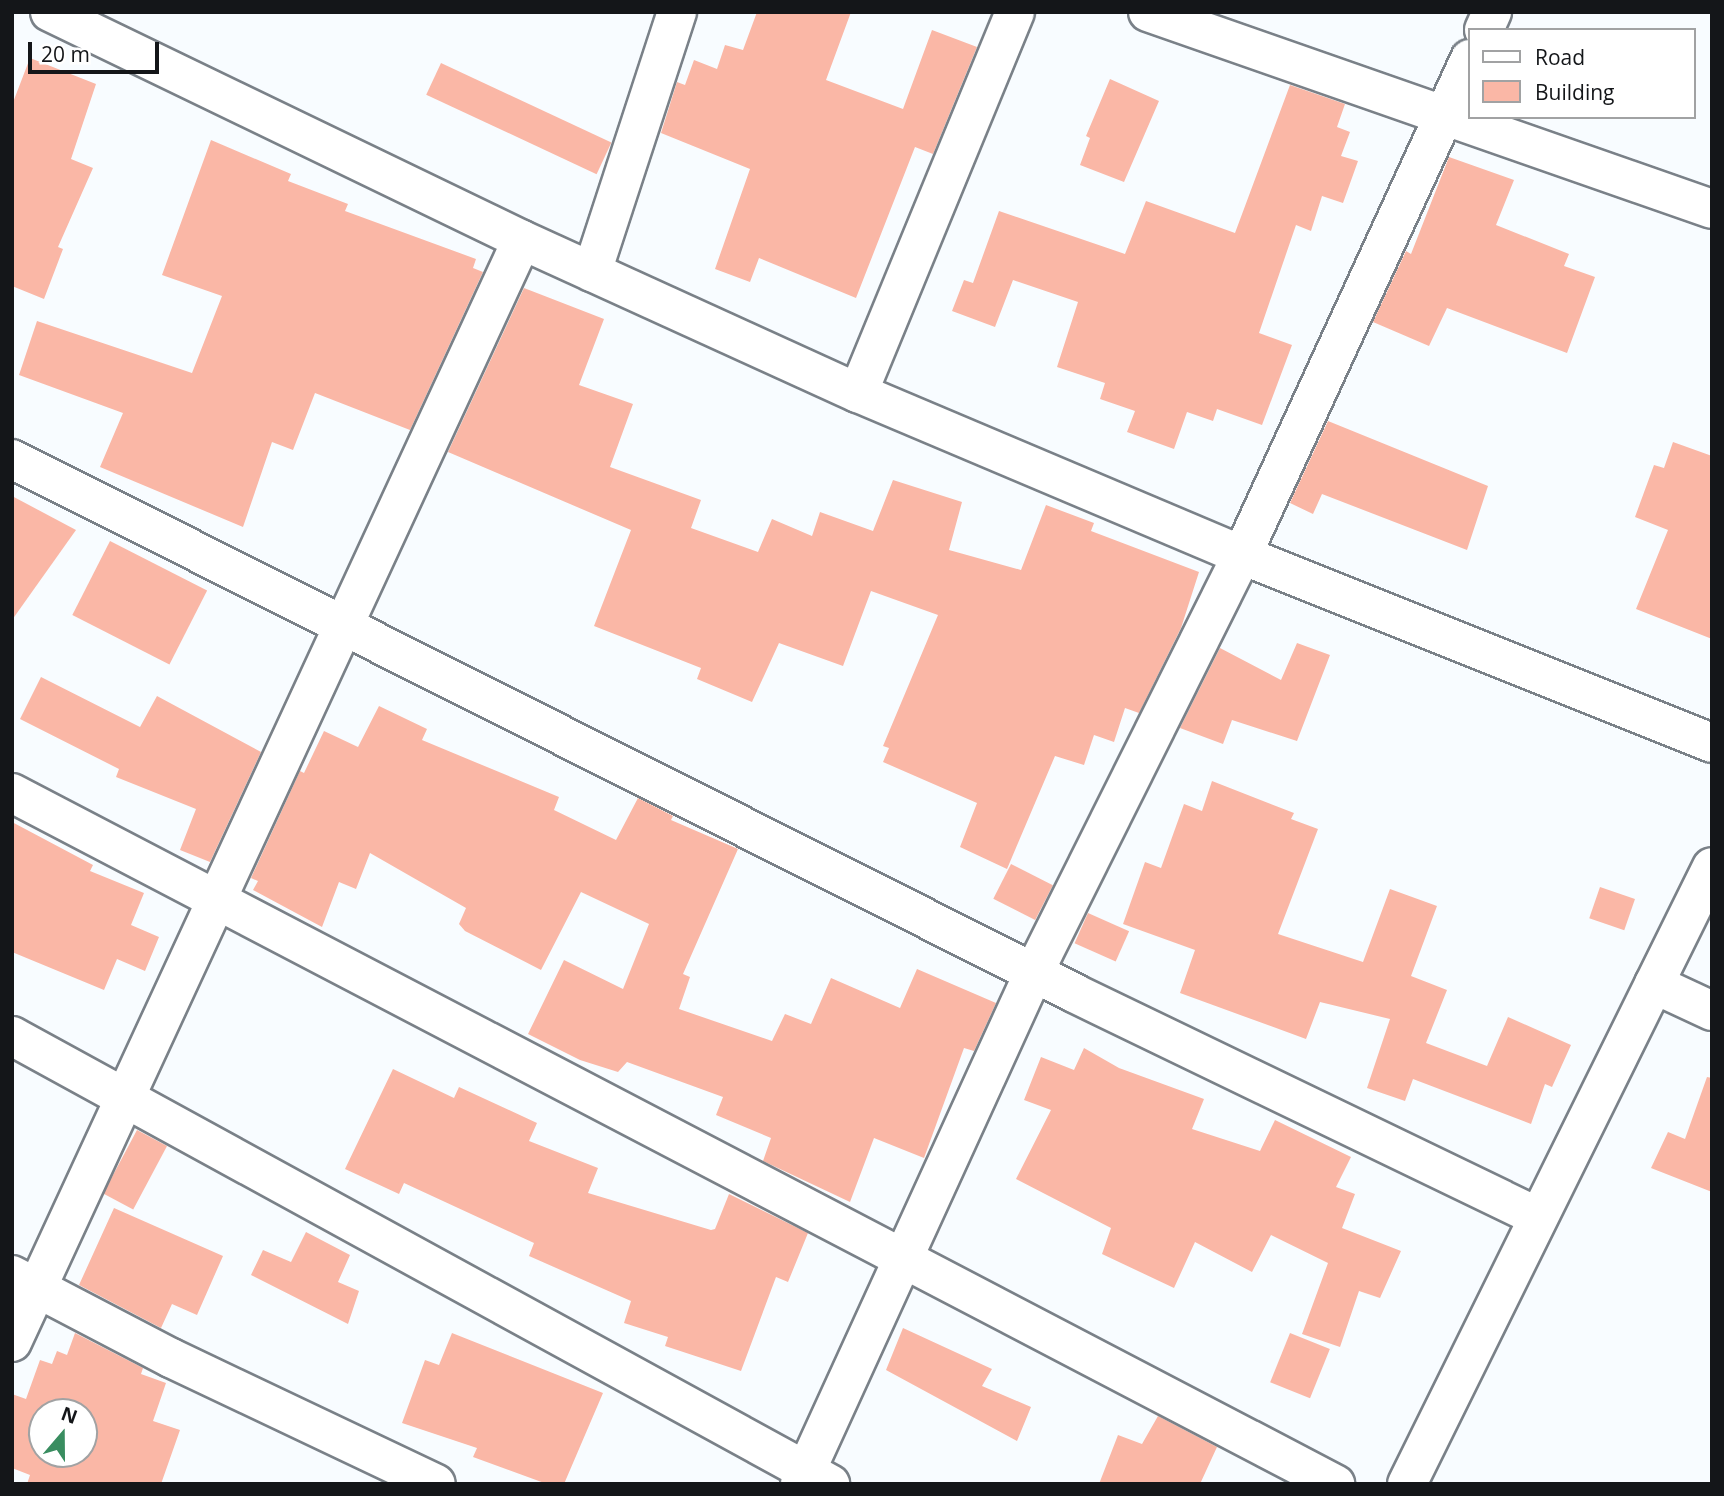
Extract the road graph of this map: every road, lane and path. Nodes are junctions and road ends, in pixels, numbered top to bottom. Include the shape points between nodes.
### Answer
1 (50, 12) edge
2 (677, 12) edge
3 (1015, 12) edge
4 (1148, 12) edge
5 (1492, 12) edge
6 (1485, 28) edge
7 (1468, 63) edge
8 (1443, 117) junction
9 (1712, 209) edge
10 (522, 240) junction
11 (592, 272) junction
12 (858, 393) junction
13 (12, 459) edge
14 (1242, 555) junction
15 (347, 624) junction
16 (1712, 743) edge
17 (12, 793) edge
18 (1712, 867) edge
19 (218, 902) junction
20 (1035, 970) junction
21 (1654, 985) junction
22 (1712, 1011) edge
23 (12, 1036) edge
24 (127, 1097) junction
25 (1536, 1216) junction
26 (902, 1258) junction
27 (25, 1282) edge
28 (12, 1342) edge
29 (812, 1480) edge
30 (436, 1484) edge
31 (1335, 1484) edge
32 (1407, 1484) edge

1 - 10 street
2 - 11 street
3 - 12 street
4 - 8 street
5 - 6 street
7 - 8 street
8 - 9 street
8 - 14 street
10 - 11 street
10 - 15 street
11 - 12 street
12 - 14 street
13 - 15 street
14 - 16 street
14 - 20 street
15 - 19 street
15 - 20 street
17 - 19 street
18 - 21 street
19 - 24 street
19 - 26 street
20 - 25 street
20 - 26 street
21 - 22 street
21 - 25 street
23 - 24 street
24 - 27 street
24 - 29 street
25 - 32 street
26 - 29 street
26 - 31 street
27 - 28 street
27 - 30 street via 171,1358

